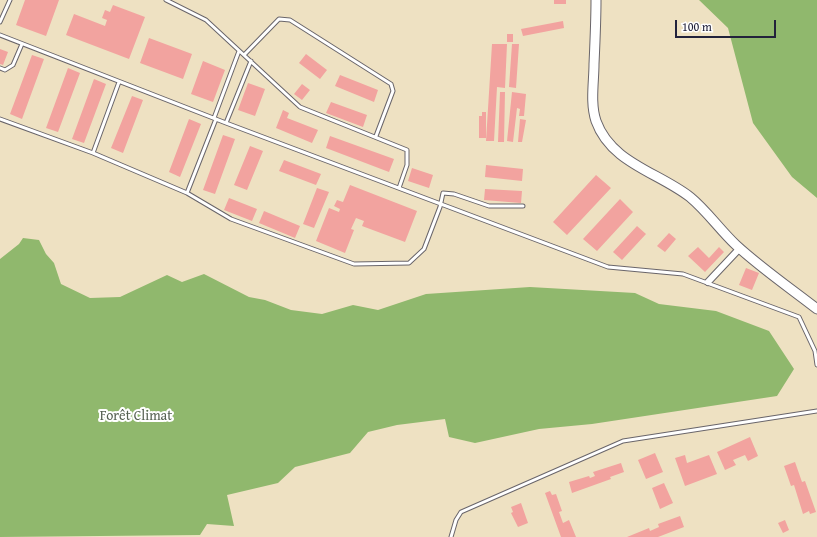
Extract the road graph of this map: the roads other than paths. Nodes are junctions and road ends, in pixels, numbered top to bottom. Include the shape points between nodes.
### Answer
1 (10, 0) edge
2 (166, 0) edge
3 (596, 0) edge
4 (0, 22) edge
5 (0, 35) edge
6 (22, 44) junction
7 (240, 51) junction
8 (244, 55) junction
9 (251, 61) junction
10 (0, 68) edge
11 (119, 82) junction
12 (0, 119) edge
13 (215, 119) junction
14 (226, 123) junction
15 (376, 136) junction
16 (93, 153) junction
17 (399, 188) junction
18 (187, 193) junction
19 (441, 203) junction
20 (522, 206) dead end
21 (740, 248) junction
22 (708, 282) junction
23 (817, 309) edge
24 (817, 365) edge
25 (817, 411) edge
26 (451, 537) edge

1 - 4 lane
2 - 7 lane via 206,20
3 - 21 main road via 593,103 596,121 604,137 630,162 689,196
5 - 6 lane
6 - 10 lane via 13,66 5,70
6 - 11 lane
7 - 8 lane
7 - 13 lane
8 - 9 lane
8 - 15 lane via 279,19 290,20 391,84 393,91
9 - 14 lane
9 - 15 lane via 300,107
11 - 13 lane
11 - 16 lane
12 - 16 lane
13 - 14 lane
13 - 18 lane
14 - 17 lane
15 - 17 lane via 407,150 407,165
16 - 18 lane
17 - 19 lane
18 - 19 lane via 231,218 354,264 409,263 424,249
19 - 20 lane via 443,194 454,194 489,206
19 - 22 lane via 608,267 683,274
21 - 22 street
21 - 23 main road
22 - 24 lane via 799,317 815,351
25 - 26 lane via 623,441 461,512

